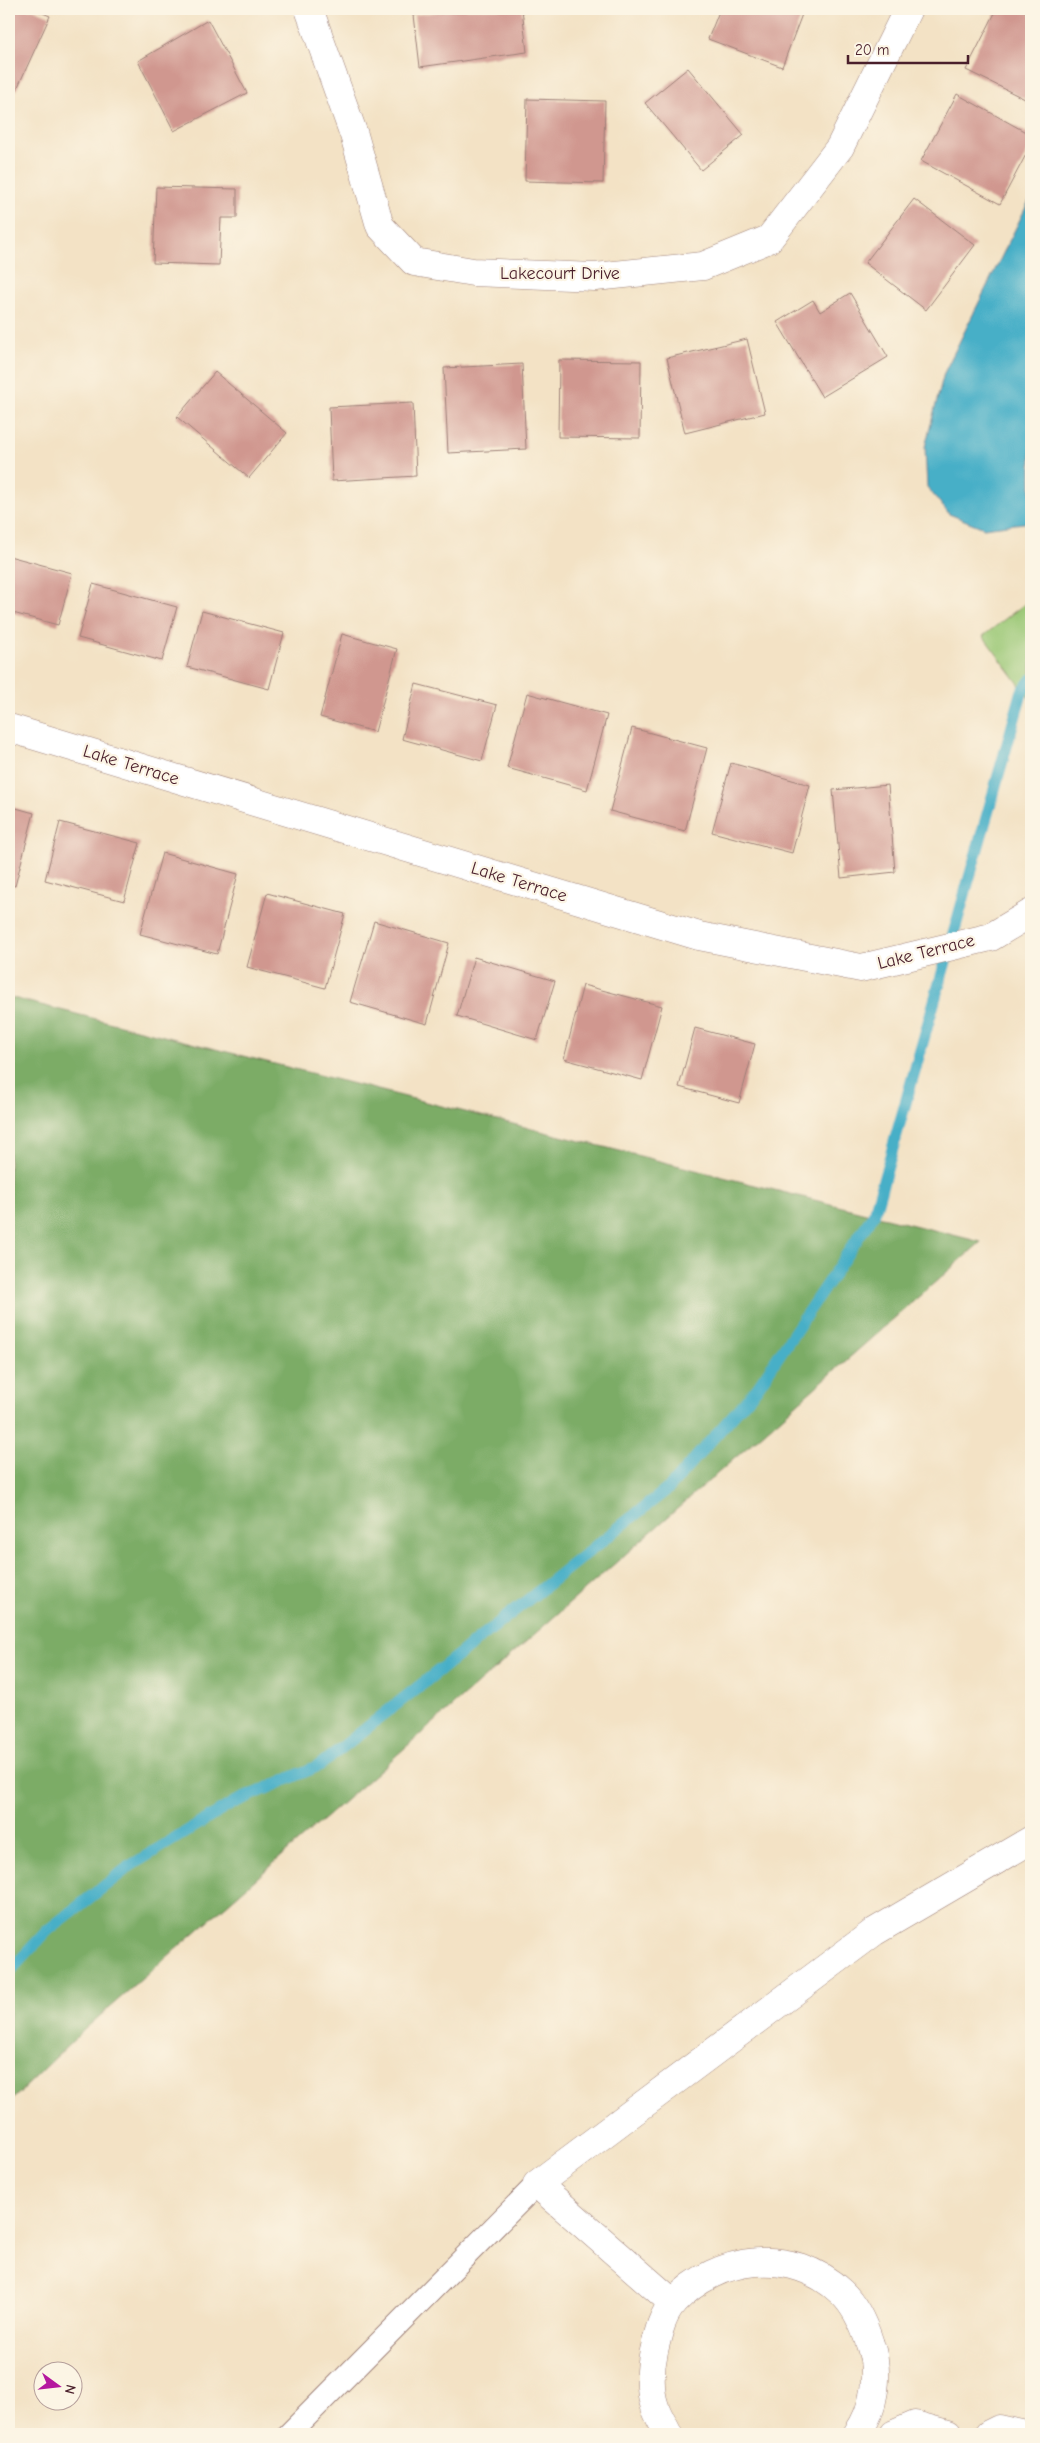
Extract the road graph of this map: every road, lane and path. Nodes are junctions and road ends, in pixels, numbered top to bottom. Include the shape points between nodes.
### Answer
1 (309, 9) edge
2 (908, 9) edge
3 (9, 728) edge
4 (1031, 913) edge
5 (1031, 1840) edge
6 (537, 2184) junction
7 (673, 2303) junction
8 (860, 2429) edge
9 (289, 2434) edge
10 (668, 2434) edge
11 (892, 2434) edge
12 (946, 2434) edge
13 (989, 2434) edge
14 (1021, 2434) edge

1 - 2 street, Lakecourt Drive via 354,135 380,226 414,262 473,272 595,277 703,266 770,239 840,147
3 - 4 street, Lake Terrace via 699,936 861,968 991,937
5 - 6 street via 874,1932
6 - 7 street
6 - 9 lane
7 - 8 street via 709,2274 742,2262 778,2262 812,2272 841,2292 862,2321 874,2355 875,2390
7 - 10 street via 659,2329 650,2367 654,2406
8 - 11 street
11 - 12 street via 916,2425
13 - 14 street via 999,2429

